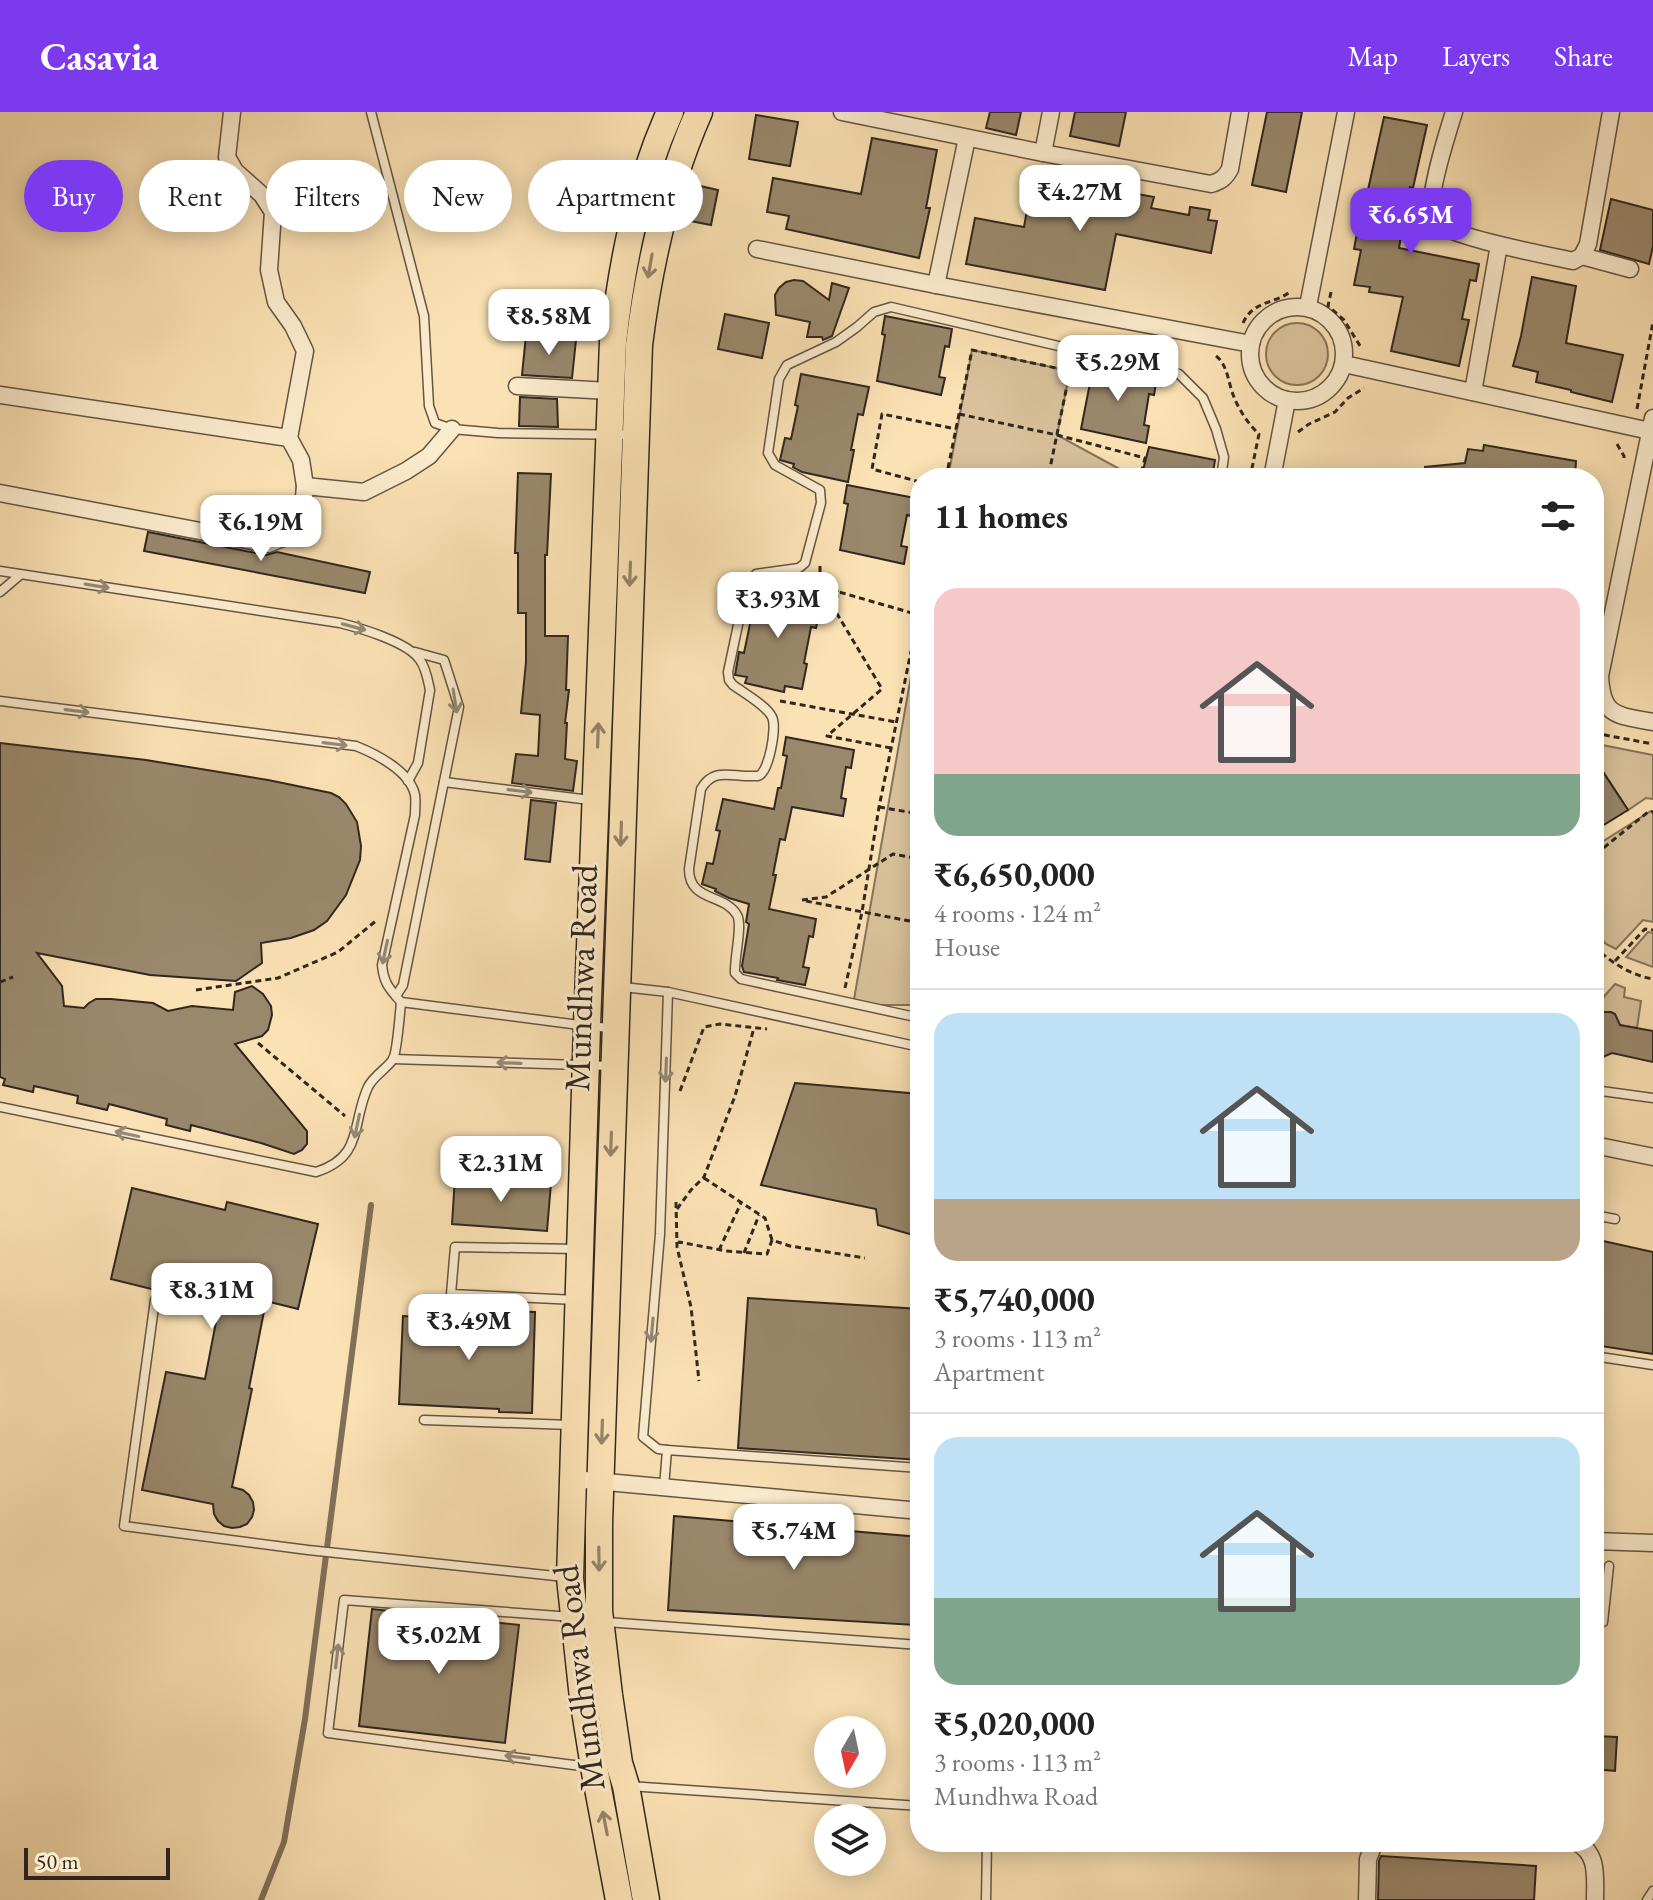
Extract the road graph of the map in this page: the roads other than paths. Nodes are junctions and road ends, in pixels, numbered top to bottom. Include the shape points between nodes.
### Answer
1 (232, 112) edge
2 (371, 112) edge
3 (670, 112) edge
4 (699, 112) edge
5 (842, 112) edge
6 (1051, 112) edge
7 (1240, 112) edge
8 (1346, 112) edge
9 (1454, 112) edge
10 (1611, 112) edge
11 (967, 138) junction
12 (1043, 153) junction
13 (1499, 245) junction
14 (757, 249) dead end
15 (1582, 256) junction
16 (1630, 269) dead end
17 (936, 285) junction
18 (1308, 306) junction
19 (1251, 344) junction
20 (1344, 364) junction
21 (517, 386) dead end
22 (610, 391) junction
23 (1473, 392) junction
24 (0, 395) edge
25 (1287, 400) junction
26 (1652, 424) edge
27 (452, 429) junction
28 (608, 434) junction
29 (635, 435) junction
30 (289, 438) junction
31 (1222, 468) edge
32 (1274, 468) edge
33 (305, 486) junction
34 (0, 493) edge
35 (0, 571) edge
36 (20, 575) junction
37 (0, 592) edge
38 (410, 651) junction
39 (1604, 657) edge
40 (0, 701) edge
41 (1604, 701) edge
42 (1653, 722) edge
43 (408, 781) junction
44 (444, 782) junction
45 (595, 801) junction
46 (617, 986) junction
47 (668, 992) junction
48 (399, 999) junction
49 (910, 1016) edge
50 (587, 1026) junction
51 (615, 1028) junction
52 (910, 1045) edge
53 (393, 1059) junction
54 (587, 1065) junction
55 (613, 1066) junction
56 (1604, 1091) edge
57 (1653, 1098) edge
58 (0, 1107) edge
59 (1604, 1147) edge
60 (1653, 1157) edge
61 (1604, 1217) edge
62 (1615, 1219) dead end
63 (582, 1249) junction
64 (155, 1300) dead end
65 (580, 1300) junction
66 (1604, 1358) edge
67 (1653, 1365) edge
68 (424, 1420) dead end
69 (576, 1425) junction
70 (667, 1450) junction
71 (910, 1467) edge
72 (587, 1480) junction
73 (663, 1487) junction
74 (910, 1510) edge
75 (1604, 1541) edge
76 (1653, 1543) edge
77 (1609, 1566) dead end
78 (570, 1578) junction
79 (1604, 1613) edge
80 (575, 1617) junction
81 (601, 1621) junction
82 (910, 1644) edge
83 (594, 1767) junction
84 (626, 1786) junction
85 (910, 1805) edge
86 (987, 1852) edge
87 (1371, 1852) edge
88 (1588, 1852) edge
89 (1653, 1891) edge
90 (619, 1900) edge
91 (646, 1900) edge
92 (986, 1900) edge
93 (1367, 1900) edge
94 (1595, 1900) edge
95 (1647, 1900) edge

1 - 30 street via 227,157 273,212 269,270 276,302 305,351
2 - 27 lane via 424,316 429,406 435,423
3 - 22 highway, Mundhwa Road via 627,246
4 -> 29 highway, Mundhwa Road via 672,179 653,251 639,345
5 - 11 street
6 - 12 street
7 - 12 street via 1230,169 1211,184
8 - 18 street
9 - 13 street via 1431,202 1433,219 1441,227
10 - 15 street
11 - 12 street
11 - 17 street
13 - 15 street via 1573,261
13 - 23 street
14 - 17 street
15 - 16 street
17 - 19 street
18 - 19 street via 1275,312
18 - 20 street via 1336,326
19 - 25 street via 1259,382
20 - 23 street
20 - 25 street via 1339,377 1320,395
21 - 22 street
22 - 28 highway, Mundhwa Road
23 - 26 street
24 - 30 street
25 - 32 street
26 - 39 street
27 - 28 lane
27 - 33 street via 429,456 364,492
28 - 29 lane
45 -> 28 highway, Mundhwa Road
29 -> 46 highway, Mundhwa Road
30 - 33 street via 301,460
31 - 49 lane via 1224,457 1203,398 1179,374 891,307 787,365 779,379 768,453 775,465 820,490 821,503 805,563 756,574 745,592 729,680 773,718 768,764 758,776 707,779 701,789 689,880 737,914 734,960 741,979
33 - 34 street via 302,519 293,534 268,544
35 - 36 lane
36 - 37 lane
36 -> 38 lane via 340,623
38 - 43 lane via 420,660 430,690 418,763
38 -> 44 lane via 444,660 459,707
40 -> 43 lane via 356,746 377,754
41 - 42 street via 1617,715
43 -> 48 lane via 415,792 415,815 382,965 384,981
44 -> 45 lane
44 - 48 lane
45 - 50 highway, Mundhwa Road
46 - 47 lane
46 - 51 highway, Mundhwa Road
47 - 52 lane
47 -> 70 lane via 660,1234 643,1437
48 - 50 lane
48 - 53 lane
50 - 51 lane
50 - 54 highway, Mundhwa Road
51 - 55 highway, Mundhwa Road
54 -> 53 lane
53 -> 58 lane via 370,1083 345,1155 316,1172
54 - 55 lane
54 - 63 highway, Mundhwa Road
55 -> 72 highway, Mundhwa Road
56 - 57 lane
59 - 60 street
61 - 62 lane
63 - 65 highway, Mundhwa Road
63 - 65 lane via 455,1247 451,1294
64 - 78 lane via 124,1526
65 - 69 highway, Mundhwa Road
66 - 67 lane
68 - 69 lane
69 - 72 highway, Mundhwa Road
70 - 71 lane
70 - 73 lane
72 - 73 street
72 - 78 highway, Mundhwa Road
72 -> 81 highway, Mundhwa Road via 598,1550
73 - 74 street
75 - 76 street
77 - 79 lane
78 - 80 highway, Mundhwa Road
80 - 83 highway, Mundhwa Road
83 -> 80 lane via 328,1733 344,1600
81 - 82 lane
81 - 84 highway, Mundhwa Road
90 -> 83 highway, Mundhwa Road
84 - 85 lane
84 - 91 highway, Mundhwa Road
86 - 92 lane
87 - 93 street
88 - 94 street via 1594,1861
89 - 95 lane

